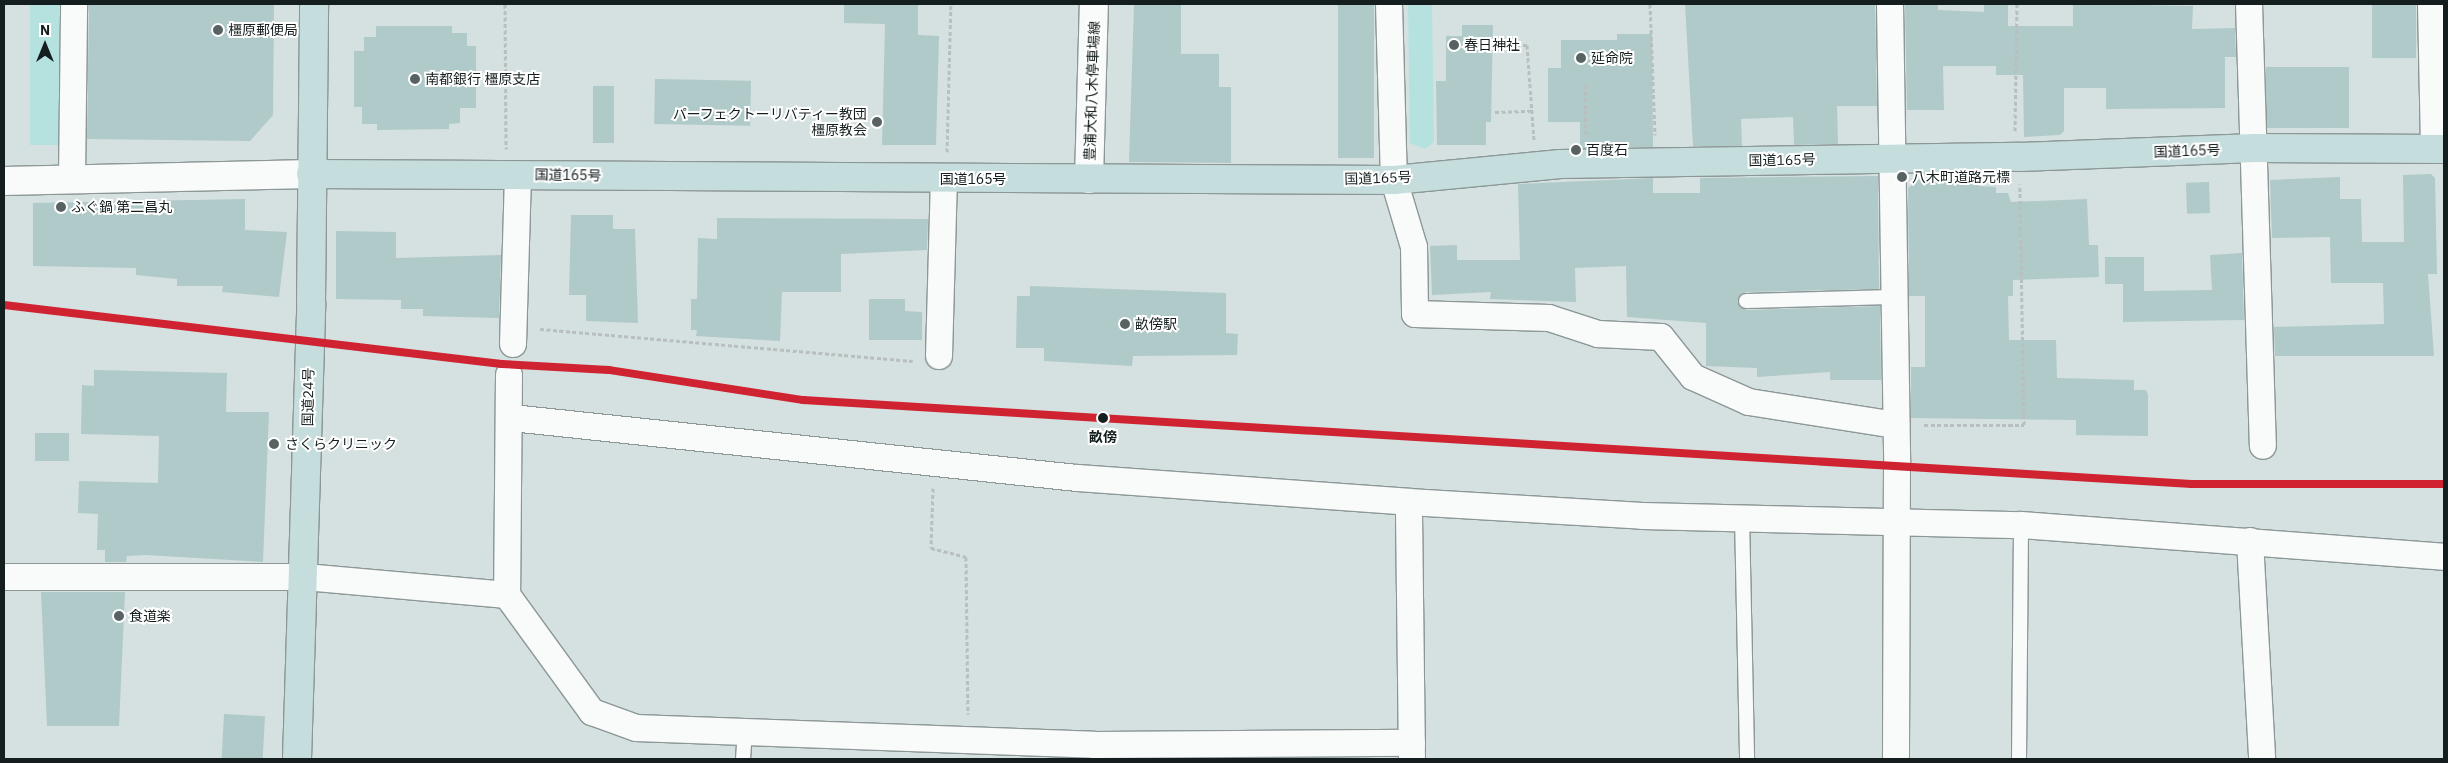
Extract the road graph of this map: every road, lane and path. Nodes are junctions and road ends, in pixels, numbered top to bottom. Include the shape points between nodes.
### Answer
1 (74, 4) edge
2 (314, 4) edge
3 (505, 4) edge
4 (951, 4) edge
5 (1094, 4) edge
6 (1389, 4) edge
7 (1650, 4) edge
8 (1890, 4) edge
9 (2017, 4) edge
10 (2249, 4) edge
11 (2431, 4) edge
12 (1516, 44) dead end
13 (1585, 85) dead end
14 (1532, 111) junction
15 (1495, 112) dead end
16 (1586, 144) dead end
17 (2255, 148) junction
18 (2439, 149) edge
19 (506, 150) dead end
20 (1889, 157) junction
21 (2017, 158) junction
22 (1655, 163) junction
23 (1536, 166) junction
24 (945, 169) junction
25 (311, 174) junction
26 (518, 175) junction
27 (72, 178) junction
28 (1089, 179) junction
29 (1394, 180) junction
30 (4, 181) edge
31 (1893, 297) junction
32 (1746, 301) dead end
33 (514, 336) joint
34 (939, 356) joint
35 (509, 375) dead end
36 (512, 418) junction
37 (1896, 425) junction
38 (2263, 446) dead end
39 (934, 464) junction
40 (1409, 502) junction
41 (1742, 516) junction
42 (1894, 521) junction
43 (2021, 525) junction
44 (2250, 541) junction
45 (2444, 558) edge
46 (305, 576) junction
47 (4, 577) edge
48 (507, 595) junction
49 (744, 732) junction
50 (968, 740) junction
51 (1412, 751) edge
52 (1094, 752) edge
53 (297, 759) edge
54 (743, 759) edge
55 (1748, 759) edge
56 (1896, 759) edge
57 (2019, 759) edge
58 (2262, 759) edge

1 - 27 street
2 - 25 highway, 国道24号
3 - 19 path
4 - 24 path
5 - 28 street, 豊浦大和八木停車場線
6 - 29 street
7 - 22 path
8 - 20 street
9 - 21 path
10 - 17 street
11 - 18 street
12 - 14 path via 1527,45
13 - 16 path
14 - 15 path
14 - 23 path
17 - 18 highway, 国道165号
17 - 21 highway, 国道165号
17 - 38 street
20 - 21 highway, 国道165号
20 - 22 highway, 国道165号
20 - 31 street
21 - 37 path via 2024,425
22 - 23 highway, 国道165号
23 - 29 highway, 国道165号
24 - 26 highway, 国道165号
24 - 28 highway, 国道165号
24 - 34 street
25 - 26 highway, 国道165号
25 - 27 street
25 - 46 highway, 国道24号
26 - 33 street
27 - 30 street
28 - 29 highway, 国道165号
29 - 37 street via 1414,247 1415,314 1549,318 1598,334 1661,337 1693,377 1749,402
31 - 32 lane
31 - 37 street
33 - 34 path via 841,354 844,358 933,362
35 - 36 street
36 - 39 street
36 - 48 street
37 - 42 street
39 - 40 street
39 - 50 path via 932,548 966,557
40 - 41 street via 1642,516
40 - 51 street
41 - 42 street
41 - 55 lane
42 - 43 street
42 - 56 street
43 - 44 street
43 - 57 lane
44 - 45 street
44 - 58 street
46 - 47 street
46 - 48 street
46 - 53 highway, 国道24号
48 - 49 street via 592,712 636,728
49 - 50 street
49 - 54 lane
50 - 52 street
51 - 52 street

